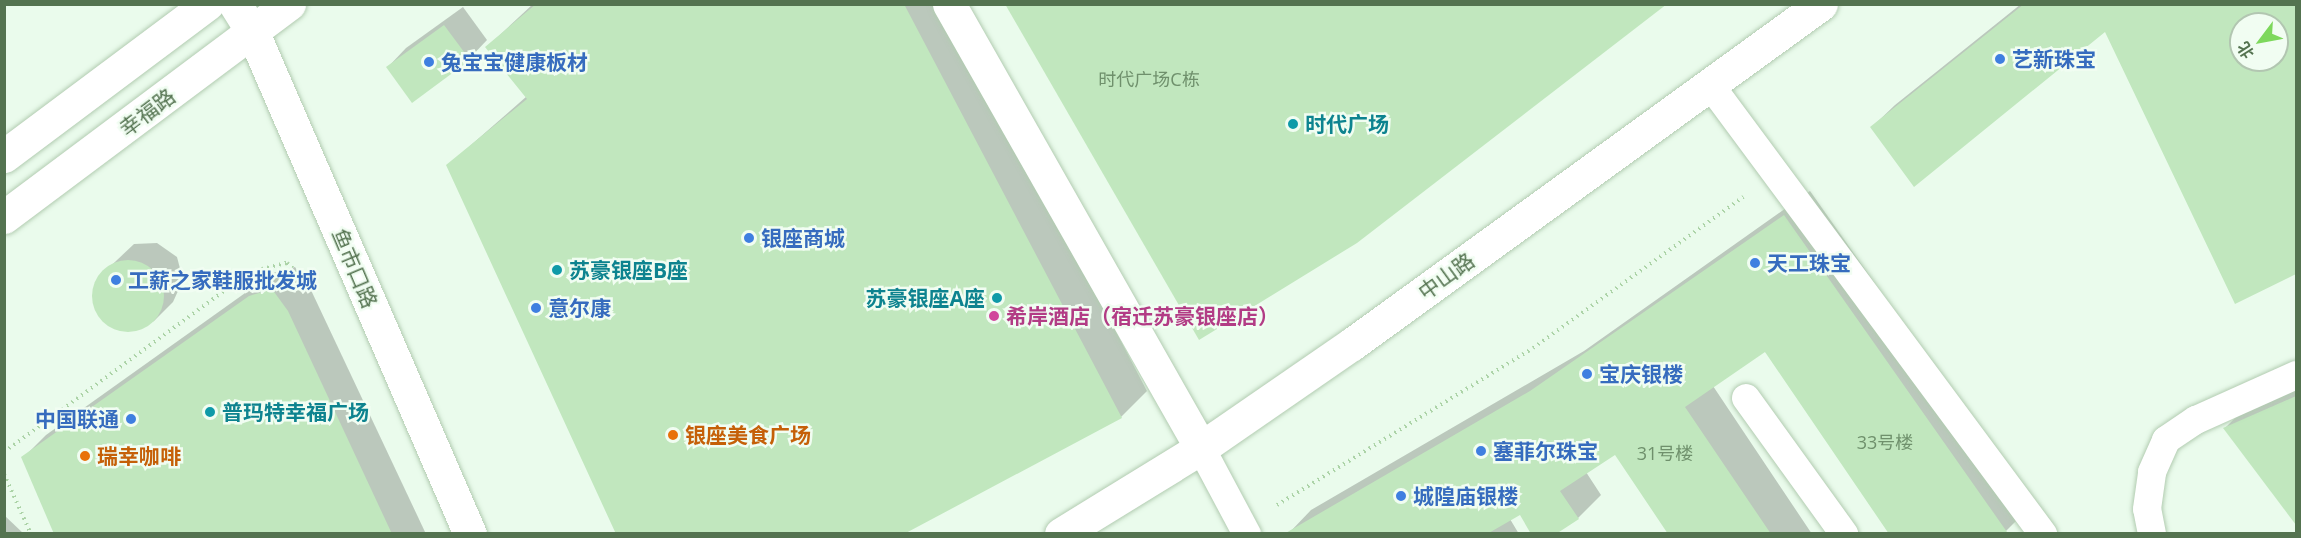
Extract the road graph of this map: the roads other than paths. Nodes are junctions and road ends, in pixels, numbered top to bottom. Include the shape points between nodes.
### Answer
1 (207, 4) edge
2 (235, 4) edge
3 (289, 4) edge
4 (949, 4) edge
5 (1821, 4) edge
6 (253, 33) junction
7 (1711, 86) junction
8 (4, 156) edge
9 (4, 217) edge
10 (2296, 375) edge
11 (1746, 398) dead end
12 (1201, 448) junction
13 (1245, 530) edge
14 (470, 534) edge
15 (1061, 534) edge
16 (1844, 534) edge
17 (2043, 534) edge
18 (2152, 534) edge

1 - 8 street
2 - 6 street, 鱼市口路
3 - 6 street, 幸福路
4 - 12 street
5 - 7 street, 中山路
6 - 9 street, 幸福路
6 - 14 street, 鱼市口路
7 - 12 street, 中山路
7 - 17 lane
10 - 18 lane via 2196,420 2166,440 2152,472 2147,509
11 - 16 lane
12 - 13 lane
12 - 15 street, 中山路

